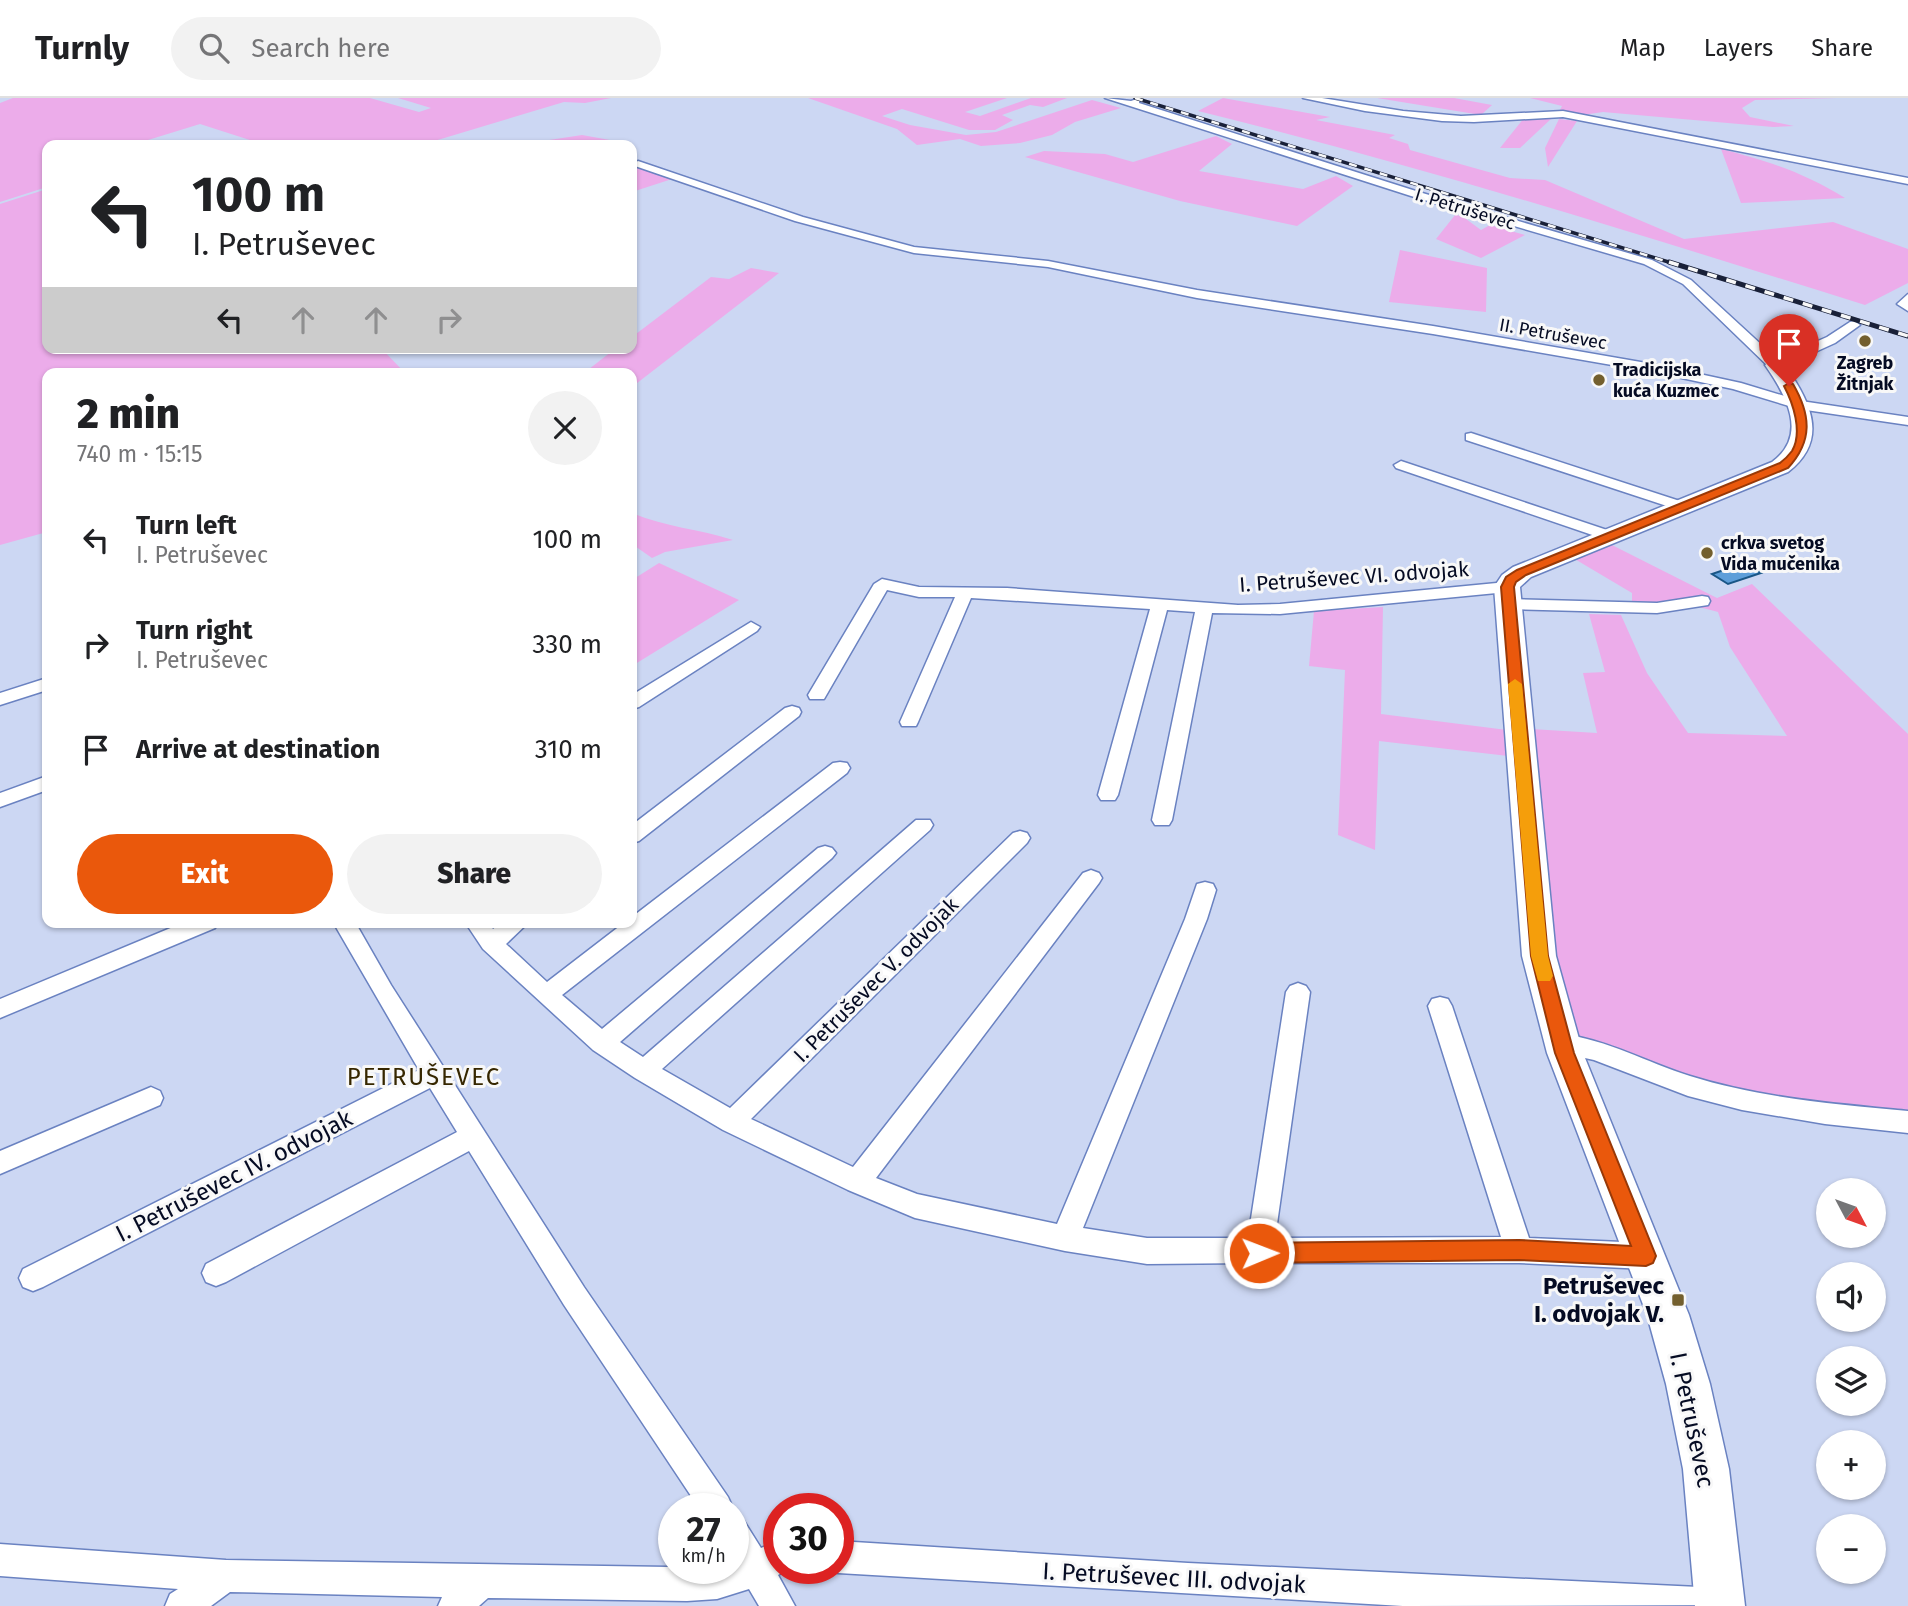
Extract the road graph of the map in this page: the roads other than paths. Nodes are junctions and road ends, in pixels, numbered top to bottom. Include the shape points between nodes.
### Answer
1 (1109, 98) edge
2 (1307, 98) edge
3 (638, 164) dead end
4 (1908, 181) edge
5 (1854, 325) dead end
6 (1775, 365) junction
7 (1799, 404) junction
8 (1908, 421) edge
9 (1471, 438) dead end
10 (1401, 466) dead end
11 (1684, 508) junction
12 (1613, 537) junction
13 (965, 593) junction
14 (1508, 596) junction
15 (1702, 601) dead end
16 (1160, 604) junction
17 (1205, 607) junction
18 (751, 627) dead end
19 (42, 686) edge
20 (817, 695) dead end
21 (0, 699) edge
22 (637, 700) edge
23 (792, 712) dead end
24 (909, 722) dead end
25 (840, 768) dead end
26 (42, 785) edge
27 (1108, 795) dead end
28 (0, 800) edge
29 (1162, 820) dead end
30 (923, 825) dead end
31 (637, 832) edge
32 (1020, 838) dead end
33 (825, 853) dead end
34 (1091, 878) dead end
35 (1205, 890) dead end
36 (637, 925) edge
37 (193, 928) edge
38 (348, 928) edge
39 (633, 928) edge
40 (484, 933) edge
41 (1298, 992) dead end
42 (546, 995) junction
43 (1440, 1006) dead end
44 (0, 1009) edge
45 (602, 1043) junction
46 (1562, 1044) junction
47 (644, 1071) junction
48 (434, 1074) junction
49 (151, 1098) dead end
50 (732, 1122) junction
51 (1908, 1122) edge
52 (475, 1135) junction
53 (0, 1163) edge
54 (857, 1182) junction
55 (1065, 1238) junction
56 (1519, 1250) junction
57 (1259, 1253) junction
58 (1646, 1256) junction
59 (216, 1273) dead end
60 (33, 1278) dead end
61 (707, 1493) edge
62 (749, 1546) edge
63 (763, 1558) edge
64 (854, 1558) edge
65 (0, 1560) edge
66 (763, 1564) edge
67 (226, 1576) junction
68 (480, 1582) junction
69 (773, 1584) edge
70 (182, 1606) edge
71 (455, 1606) edge
72 (778, 1606) edge
73 (1720, 1606) edge

1 - 6 street, I. Petruševec via 1648,262 1688,282
2 - 4 street via 1462,119 1563,114
3 - 7 street, II. Petruševec via 799,219 914,250 1048,264 1197,294 1669,371
5 - 6 street
6 - 7 street, I. Petruševec
7 - 8 street, II. Petruševec
7 - 11 street, I. Petruševec via 1801,438 1792,460
9 - 11 street
10 - 12 street
11 - 12 street, I. Petruševec
12 - 14 street, I. Petruševec via 1522,572 1511,580
13 - 16 street, I. Petruševec VI. odvojak
13 - 20 street, I. Petruševec VI. odvojak via 919,592 882,584
13 - 24 street
14 - 15 street via 1657,608
14 - 17 street, I. Petruševec VI. odvojak via 1280,609
14 - 46 street, I. Petruševec via 1539,956
16 - 17 street, I. Petruševec VI. odvojak
16 - 27 street
17 - 29 street
18 - 22 street
19 - 21 street
23 - 31 street
25 - 36 street
26 - 28 street
30 - 47 street
32 - 50 street, I. Petruševec V. odvojak
33 - 45 street
34 - 54 street
35 - 55 street
37 - 44 street
38 - 48 street
39 - 42 street
40 - 42 street
41 - 57 street
42 - 45 street
43 - 56 street
45 - 47 street
46 - 51 street via 1582,1045 1688,1086 1794,1111
46 - 58 street, I. Petruševec
47 - 50 street
48 - 52 street
48 - 60 street, I. Petruševec IV. odvojak
49 - 53 street
50 - 54 street
52 - 59 street
52 - 61 street via 574,1296
54 - 55 street via 915,1206
55 - 57 street via 1147,1251
56 - 57 street
56 - 58 street
58 - 73 street, I. Petruševec via 1678,1350 1704,1457
62 - 63 street
64 - 73 street, I. Petruševec III. odvojak
65 - 67 street
66 - 68 street via 717,1583 687,1585
67 - 68 street
67 - 70 street
68 - 71 street
69 - 72 street

